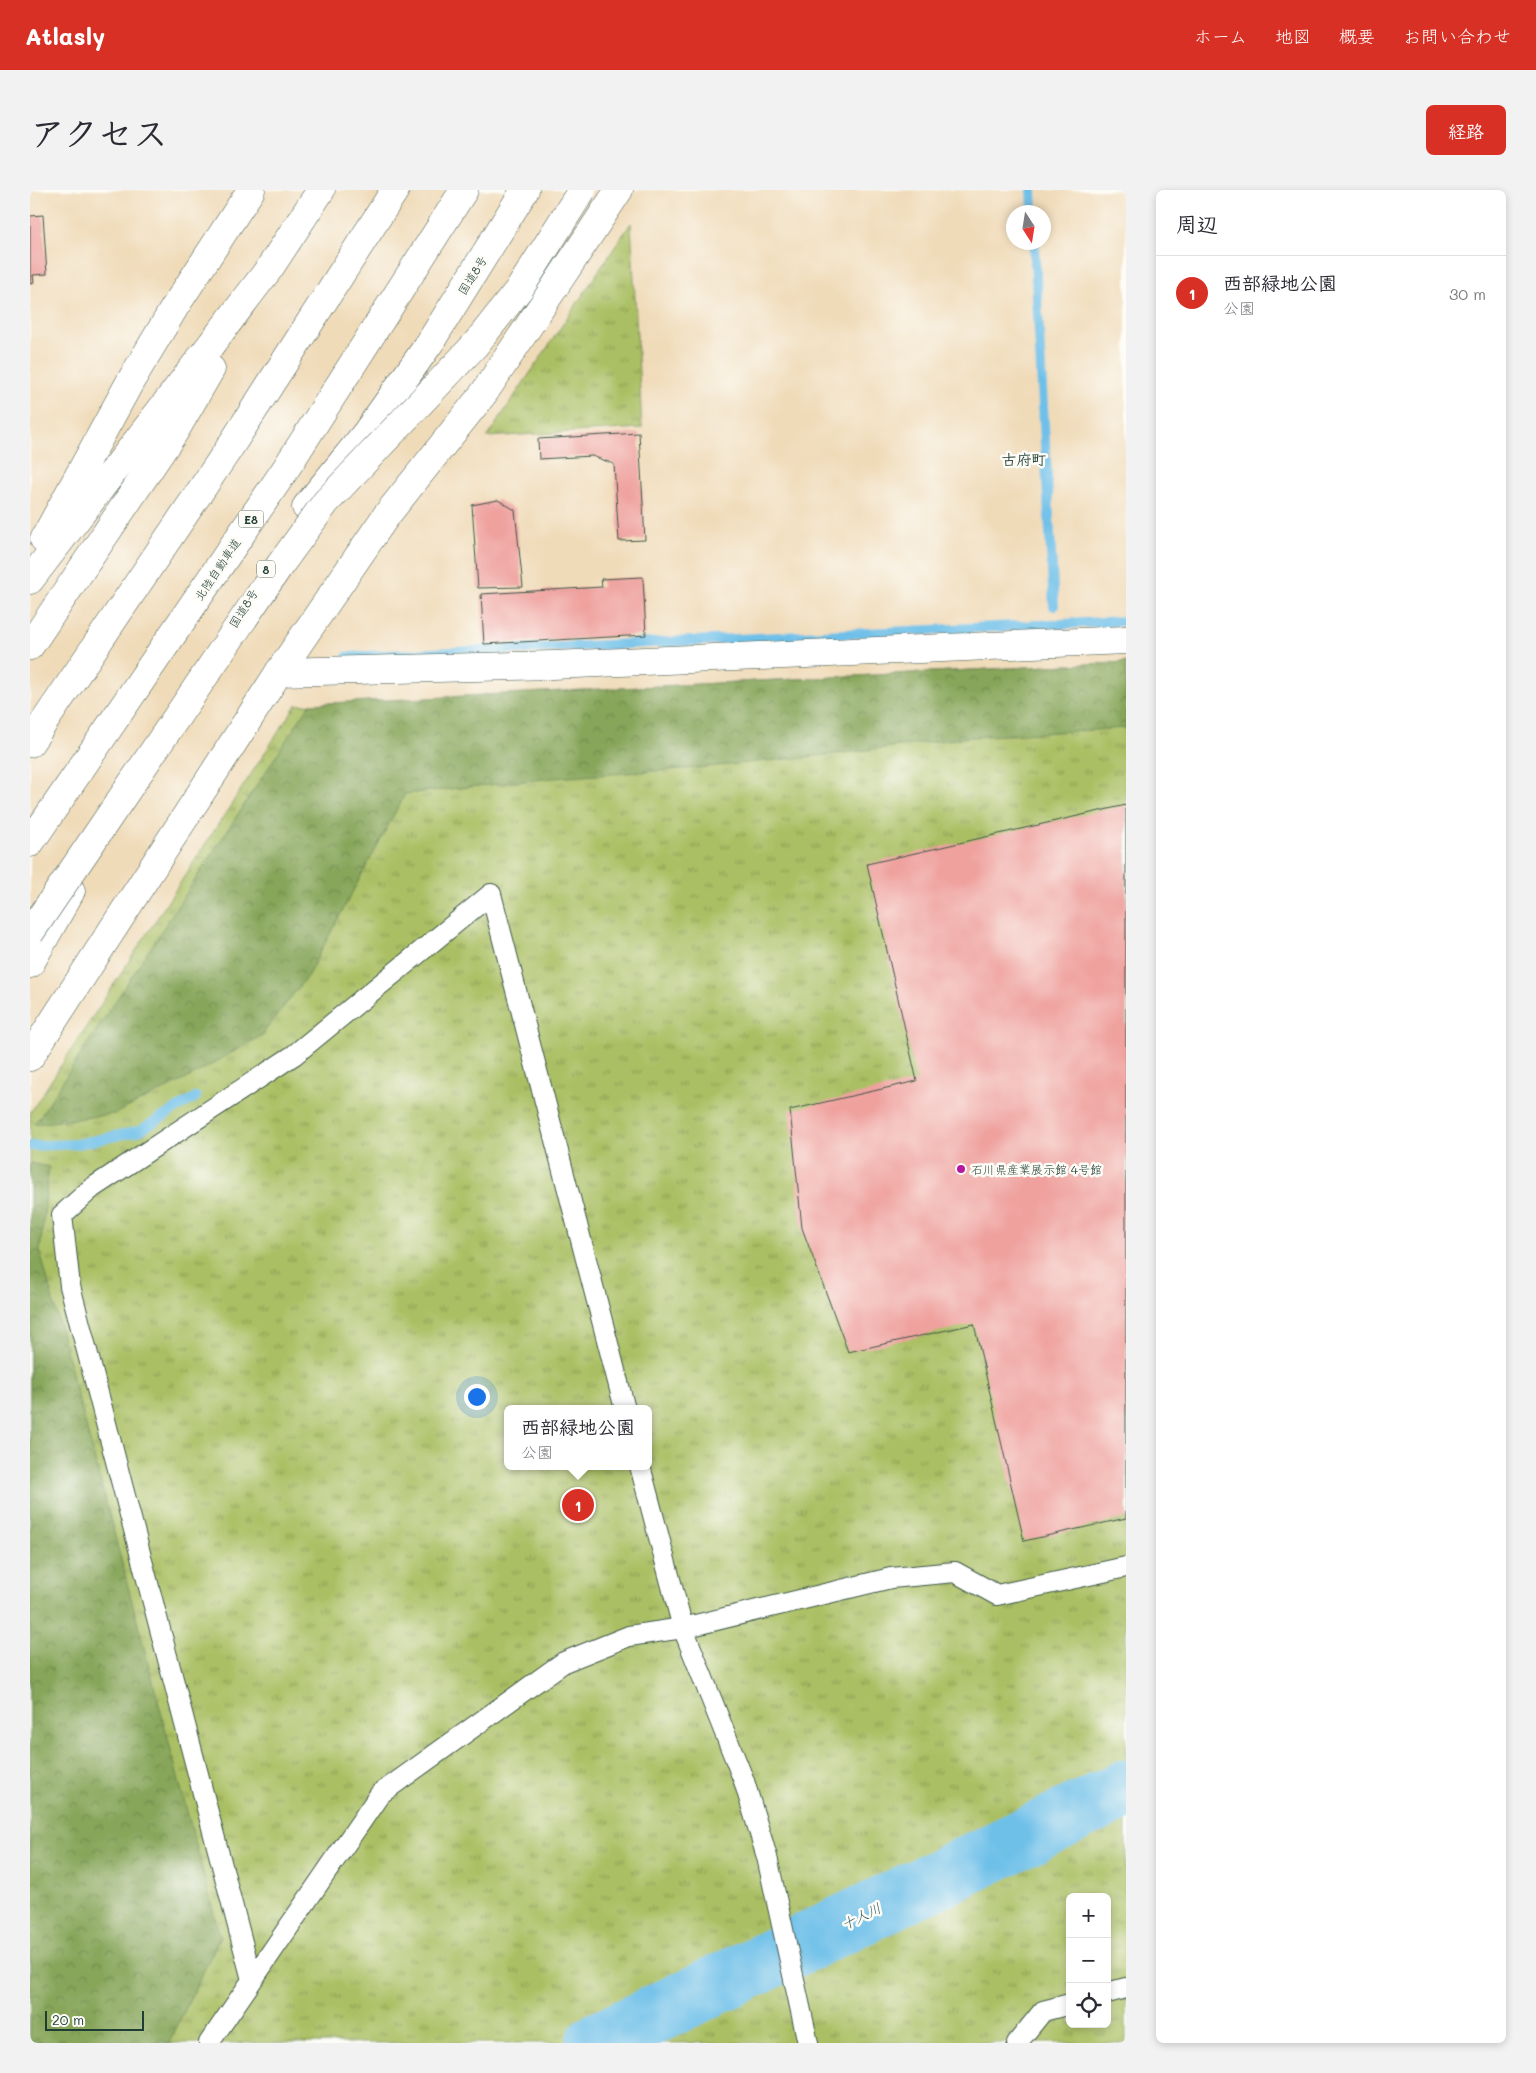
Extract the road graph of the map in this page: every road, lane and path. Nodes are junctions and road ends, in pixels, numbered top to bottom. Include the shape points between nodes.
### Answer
1 (251, 190) edge
2 (320, 190) edge
3 (395, 190) edge
4 (464, 190) edge
5 (526, 190) edge
6 (582, 190) edge
7 (619, 190) edge
8 (269, 269) junction
9 (30, 565) edge
10 (30, 580) edge
11 (1126, 640) edge
12 (30, 646) edge
13 (279, 672) junction
14 (30, 743) edge
15 (30, 843) edge
16 (30, 933) edge
17 (30, 964) edge
18 (30, 1057) edge
19 (624, 1405) edge
20 (641, 1470) edge
21 (1126, 1567) edge
22 (683, 1628) junction
23 (252, 1980) junction
24 (1126, 1988) edge
25 (1111, 1992) edge
26 (1066, 2005) edge
27 (209, 2043) edge
28 (808, 2043) edge
29 (1017, 2043) edge

1 - 9 main road via 135,374
2 - 8 main road
3 - 14 main road via 228,450
4 - 15 main road, 北陸自動車道 / E8 via 283,473
5 - 17 main road, 国道8号 / 8 via 429,344 366,433 299,517 107,829
6 - 16 main road, bridge via 520,288 474,345 326,502
7 - 13 main road via 484,392 386,516
8 - 10 main road
8 - 12 main road via 175,431
11 - 13 main road via 552,665
13 - 18 main road
19 - 23 lane via 491,894 294,1055 92,1188 62,1215 70,1286
20 - 22 lane
21 - 22 lane via 997,1595 955,1572 891,1578
22 - 23 lane via 628,1636 564,1662 380,1794
22 - 28 lane via 744,1782 767,1858
23 - 27 lane
24 - 25 lane
26 - 29 lane via 1043,2011

